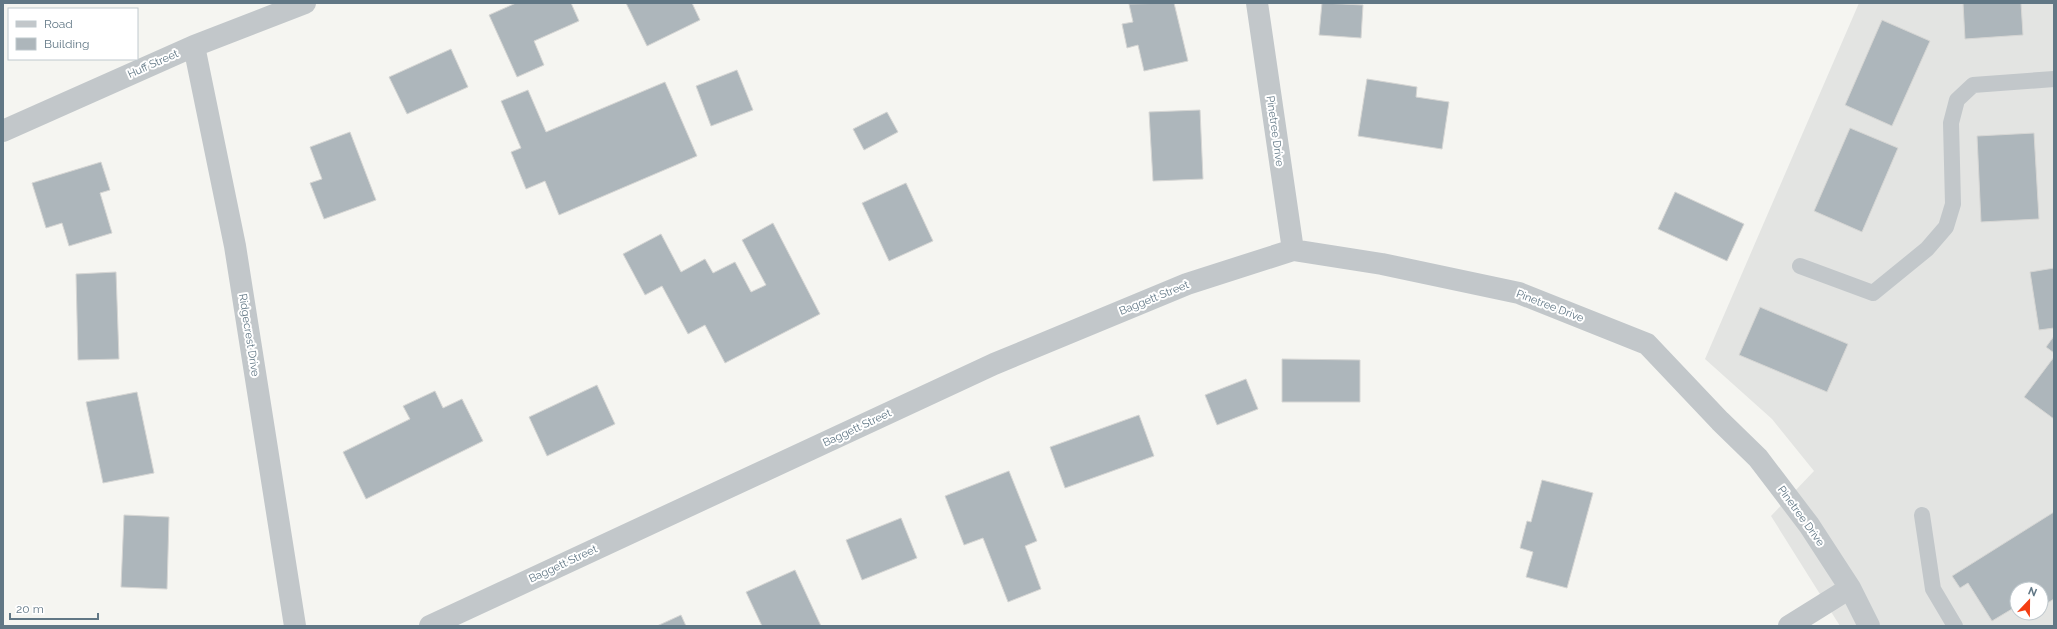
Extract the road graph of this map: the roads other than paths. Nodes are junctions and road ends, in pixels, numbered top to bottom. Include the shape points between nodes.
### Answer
1 (305, 3) edge
2 (1257, 3) edge
3 (194, 46) junction
4 (2054, 79) edge
5 (3, 131) edge
6 (1293, 250) junction
7 (1800, 266) dead end
8 (1922, 515) dead end
9 (1850, 588) junction
10 (294, 626) edge
11 (430, 626) edge
12 (1790, 626) edge
13 (1869, 626) edge
14 (1955, 626) edge

1 - 3 street, Huff Street
2 - 6 street, Pinetree Drive
3 - 5 street, Huff Street
3 - 10 street, Ridgecrest Drive via 235,246
4 - 7 lane via 1973,85 1957,100 1951,123 1953,204 1946,227 1927,249 1872,294
6 - 9 street, Pinetree Drive via 1382,264 1519,293 1647,344 1758,458 1809,525
6 - 11 street, Baggett Street via 1187,284 994,364
8 - 14 lane via 1933,589
9 - 12 street
9 - 13 street, Pinetree Drive

